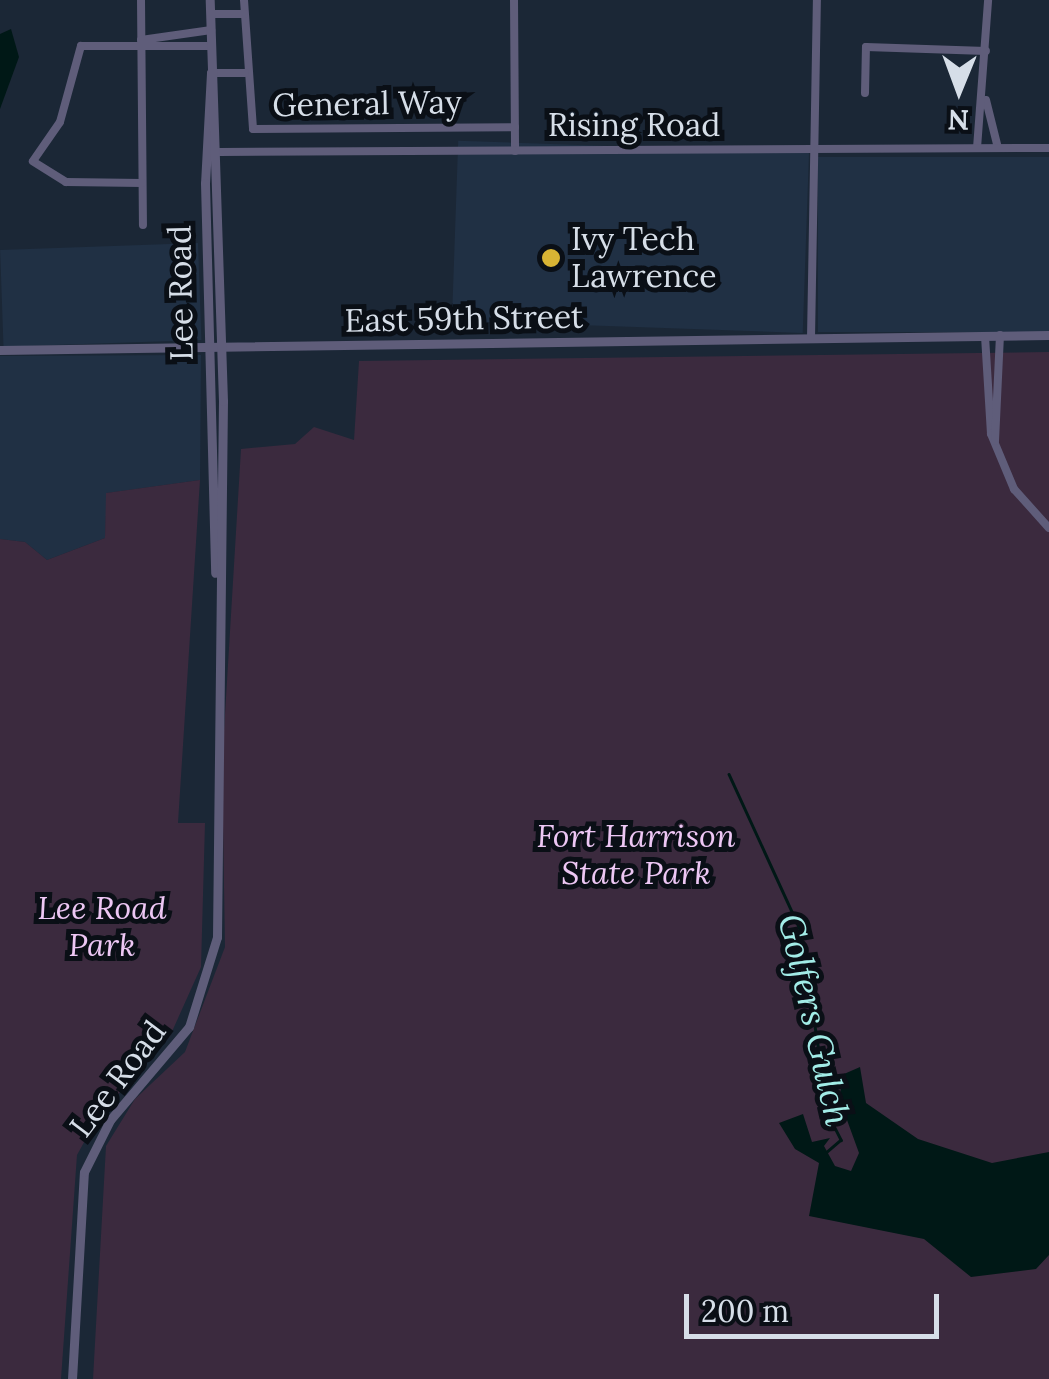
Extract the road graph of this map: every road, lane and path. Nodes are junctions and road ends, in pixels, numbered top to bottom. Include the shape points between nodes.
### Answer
1 (141, 0) edge
2 (210, 0) edge
3 (244, 0) edge
4 (514, 0) edge
5 (818, 0) edge
6 (988, 0) edge
7 (211, 14) junction
8 (244, 14) junction
9 (211, 30) junction
10 (141, 40) junction
11 (211, 46) junction
12 (986, 51) junction
13 (212, 73) junction
14 (245, 73) junction
15 (864, 93) dead end
16 (985, 96) junction
17 (515, 127) junction
18 (977, 148) junction
19 (998, 148) junction
20 (1049, 148) edge
21 (814, 149) junction
22 (515, 151) junction
23 (220, 152) junction
24 (142, 182) junction
25 (143, 225) dead end
26 (1049, 335) edge
27 (985, 336) junction
28 (1000, 336) junction
29 (811, 338) junction
30 (222, 347) junction
31 (207, 348) junction
32 (0, 350) edge
33 (995, 441) junction
34 (1049, 528) edge
35 (216, 573) junction
36 (72, 1379) edge

1 - 10 street
2 - 7 street, Lee Road
3 - 8 street
4 - 17 street
5 - 21 street
6 - 12 street
7 - 8 street
7 - 9 street, Lee Road
8 - 14 street
9 - 10 street
9 - 11 street, Lee Road
10 - 11 street
10 - 24 street
10 - 24 street via 82,45 60,122 32,158 66,182
11 - 13 street, Lee Road
12 - 15 street via 866,47
12 - 16 street
13 - 14 street, General Way
13 - 23 street, Lee Road
13 - 31 street, Lee Road via 204,83
14 - 17 street, General Way via 246,118 257,130
16 - 18 street
16 - 19 street
17 - 22 street
18 - 19 street, Rising Road
18 - 21 street, Rising Road
19 - 20 street, Rising Road
21 - 22 street, Rising Road
21 - 29 street
22 - 23 street, Rising Road
23 - 30 street, Lee Road
24 - 25 street
26 - 28 street, East 59th Street
27 - 28 street, East 59th Street
27 - 29 street, East 59th Street
27 - 33 street
28 - 33 street
29 - 30 street, East 59th Street
30 - 31 street, East 59th Street
30 - 35 street, Lee Road
31 - 32 street, East 59th Street
31 - 35 street, Lee Road
33 - 34 street via 1014,489
35 - 36 street, Lee Road via 215,953 185,1034 110,1120 85,1168 75,1214

